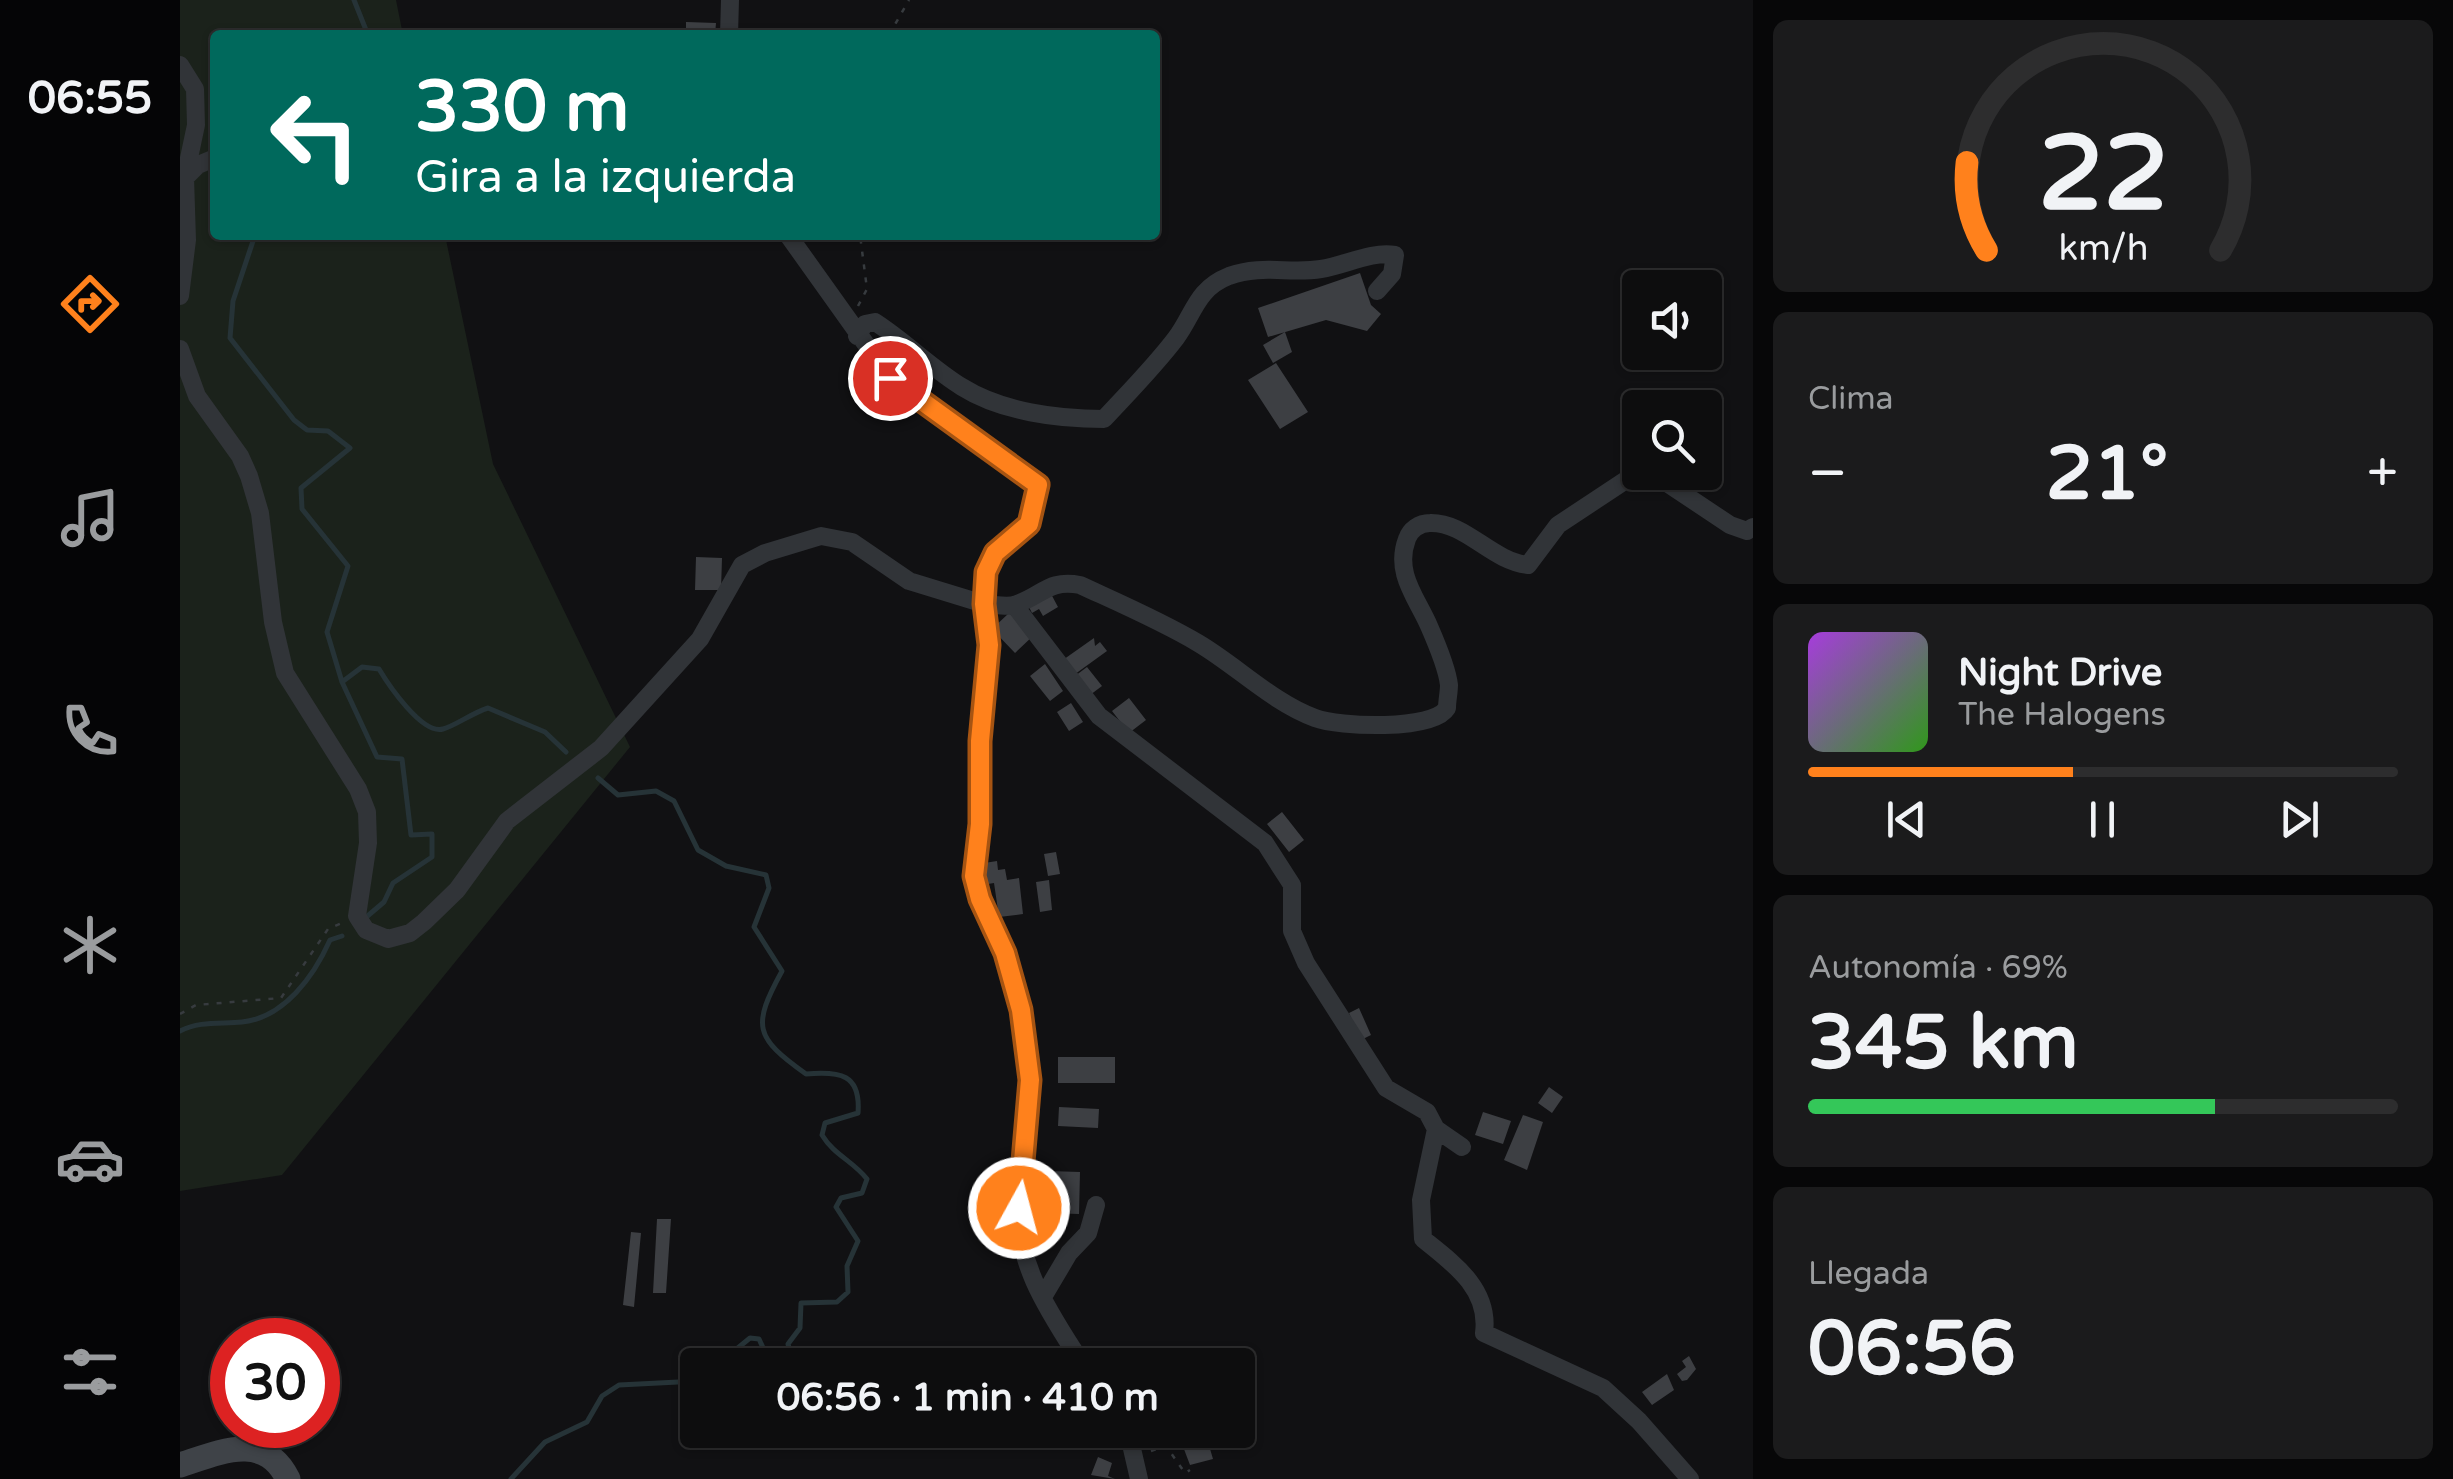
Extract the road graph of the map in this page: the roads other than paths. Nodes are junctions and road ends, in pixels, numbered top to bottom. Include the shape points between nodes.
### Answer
1 (730, 0) edge
2 (728, 30) edge
3 (180, 65) edge
4 (210, 160) edge
5 (185, 177) junction
6 (791, 240) edge
7 (1377, 290) dead end
8 (180, 296) edge
9 (853, 331) junction
10 (180, 349) edge
11 (1753, 527) edge
12 (984, 604) junction
13 (1015, 606) junction
14 (1436, 1129) junction
15 (1462, 1147) dead end
16 (1096, 1205) dead end
17 (1042, 1297) junction
18 (1073, 1348) edge
19 (1132, 1448) edge
20 (180, 1465) edge
21 (288, 1479) edge
22 (1139, 1479) edge
23 (1690, 1479) edge

1 - 2 street
3 - 5 street via 195,89 196,125
4 - 5 street
5 - 8 street
6 - 9 street
7 - 9 street via 1392,274 1395,255 1378,252 1315,270 1272,267 1230,276 1210,286 1179,334 1104,420 995,404 932,367 876,322
9 - 12 street via 890,378 1038,485 1029,524 995,553 986,572
10 - 12 street via 197,396 250,476 285,674 367,812 357,916 366,930 388,938 424,922 507,822 601,748 700,638 742,565 821,536 852,542 909,581
11 - 13 street via 1739,529 1646,476 1629,478 1558,525 1528,566 1501,558 1460,531 1419,525 1408,533 1404,569 1449,684 1447,708 1434,720 1318,720 1197,642 1080,585 1040,590
12 - 13 street
12 - 17 street via 989,645 974,876 1021,1010 1030,1108 1019,1208 1022,1253
13 - 14 street via 1100,716 1266,843 1292,885 1292,932 1306,963 1386,1088 1427,1112
14 - 15 street
14 - 23 street via 1421,1200 1422,1239 1478,1292 1484,1333 1604,1388
16 - 17 street via 1088,1233
17 - 18 street
19 - 22 street
20 - 21 street via 243,1448 281,1464

